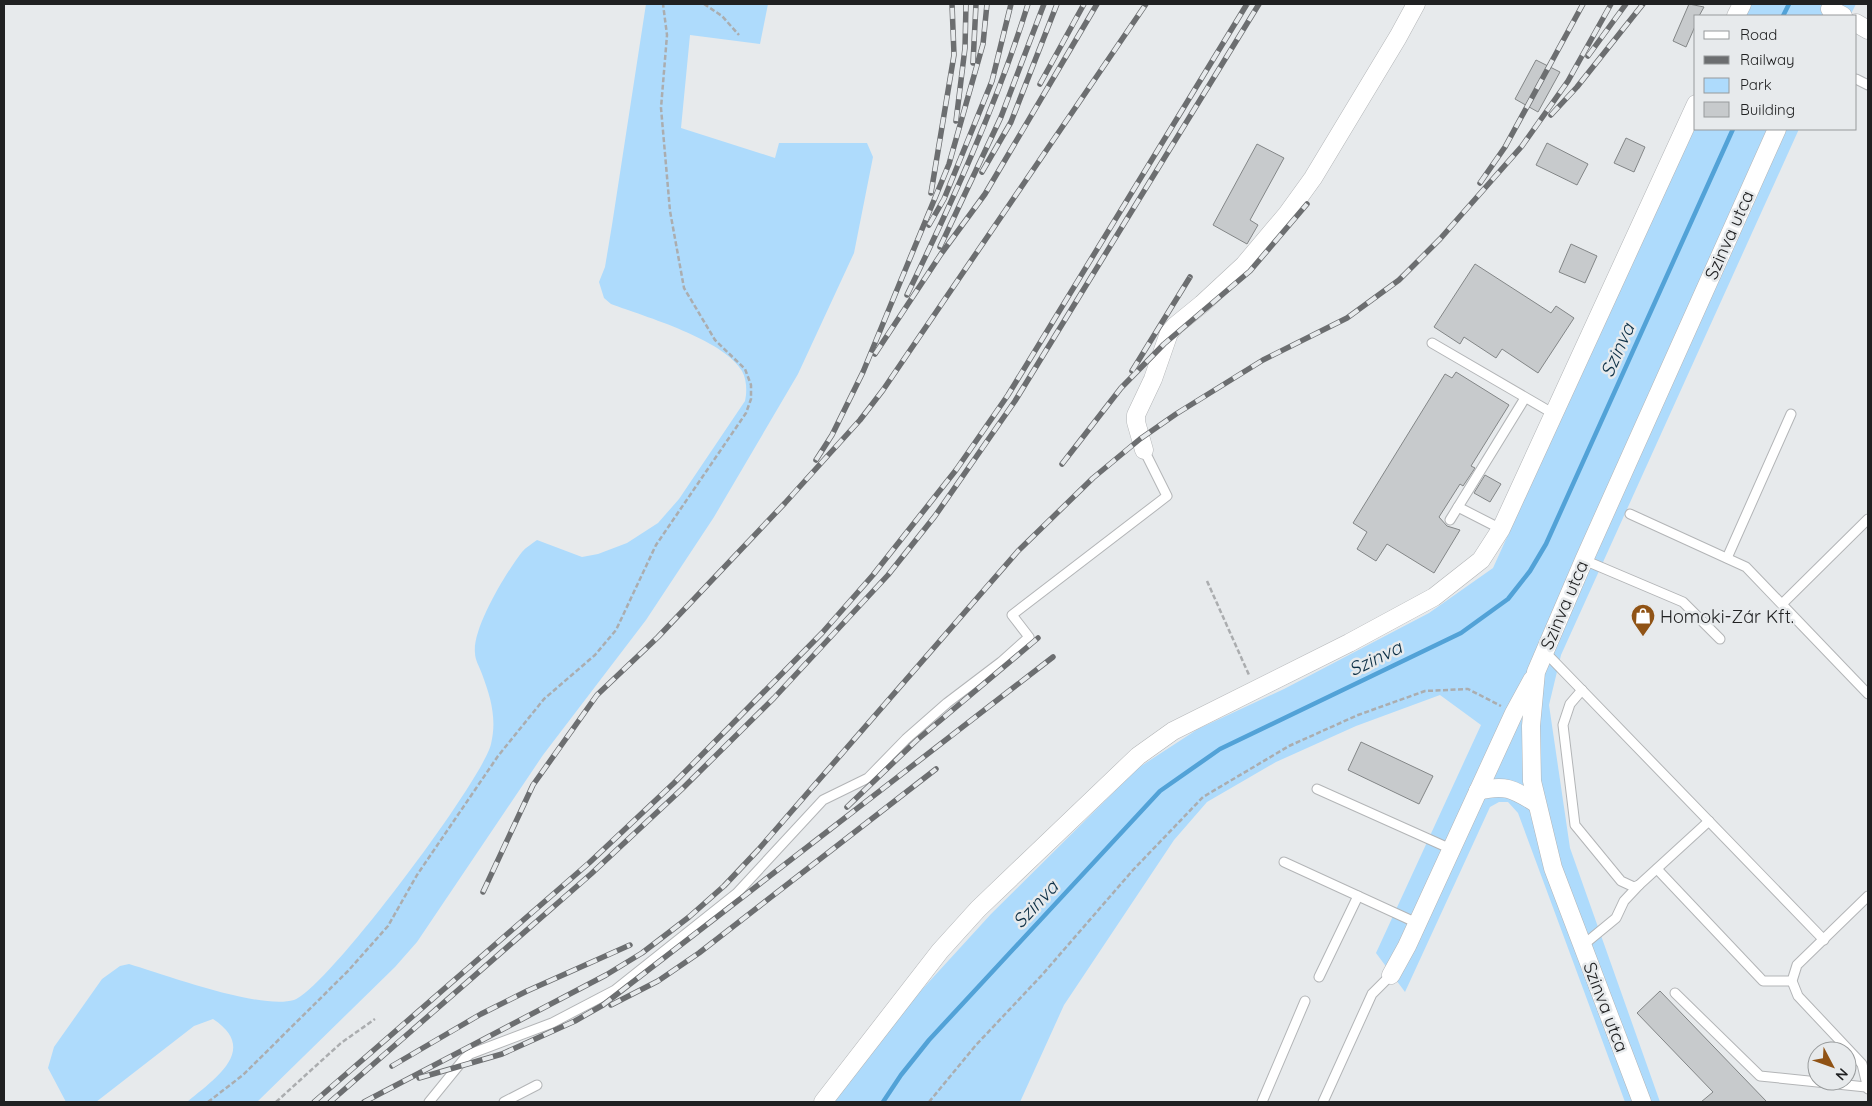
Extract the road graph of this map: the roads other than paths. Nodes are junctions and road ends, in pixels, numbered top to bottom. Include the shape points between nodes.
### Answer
1 (1416, 4) edge
2 (1857, 24) edge
3 (1868, 30) edge
4 (1857, 80) edge
5 (1868, 86) edge
6 (1694, 108) edge
7 (1777, 130) edge
8 (1432, 343) dead end
9 (1525, 398) junction
10 (1554, 414) junction
11 (1791, 414) dead end
12 (1144, 450) joint
13 (1458, 507) junction
14 (1630, 514) dead end
15 (1450, 520) dead end
16 (1868, 520) edge
17 (1500, 532) junction
18 (1727, 558) junction
19 (1584, 560) junction
20 (1782, 604) junction
21 (1720, 639) dead end
22 (1544, 651) junction
23 (1536, 672) junction
24 (1582, 690) junction
25 (1868, 694) edge
26 (1317, 789) dead end
27 (1478, 790) junction
28 (1536, 803) junction
29 (1709, 821) junction
30 (1451, 849) junction
31 (1284, 862) dead end
32 (1657, 869) junction
33 (1639, 885) junction
34 (1358, 896) junction
35 (1868, 896) edge
36 (1417, 923) junction
37 (1824, 940) junction
38 (1582, 946) junction
39 (1391, 975) joint
40 (1319, 977) dead end
41 (1792, 981) junction
42 (1675, 993) dead end
43 (1305, 1001) dead end
44 (537, 1085) dead end
45 (1867, 1088) edge
46 (430, 1102) edge
47 (504, 1102) edge
48 (823, 1102) edge
49 (1262, 1102) edge
50 (1323, 1102) edge
51 (1642, 1102) edge

1 - 12 street via 1313,178 1287,214 1227,282 1169,334 1136,415
2 - 3 street
4 - 5 lane
6 - 10 street
7 - 19 street, Szinva utca
8 - 9 lane
9 - 10 lane
9 - 13 lane
10 - 17 street
11 - 18 lane
12 - 46 lane via 1167,496 1012,615 1029,637 1002,662 947,703 868,778 823,800 737,893 615,990 552,1023 470,1054
13 - 15 lane
13 - 17 lane
14 - 18 lane
16 - 20 lane
17 - 48 street via 1481,560 1434,597 1173,731 1138,756 978,909 940,950
18 - 20 lane via 1746,568
19 - 21 lane via 1683,602
19 - 22 street, Szinva utca
20 - 25 lane
22 - 23 street, Szinva utca
22 - 24 lane
23 - 27 street
23 - 28 street, Szinva utca via 1531,750
24 - 29 lane
24 - 33 lane via 1570,704 1563,725 1575,825 1621,881
26 - 30 lane
27 - 28 street via 1503,787
27 - 30 street
28 - 38 street, Szinva utca via 1553,868
29 - 32 lane
29 - 37 lane
30 - 36 street
31 - 34 lane
32 - 33 lane
32 - 41 lane via 1763,981
33 - 38 lane via 1624,901 1616,918
34 - 36 lane
34 - 40 lane
35 - 37 lane
36 - 39 street
37 - 41 lane via 1797,965
38 - 51 street, Szinva utca
39 - 50 lane via 1372,994
41 - 45 lane via 1798,996 1862,1064
42 - 45 lane via 1760,1076
43 - 49 lane
44 - 47 lane

